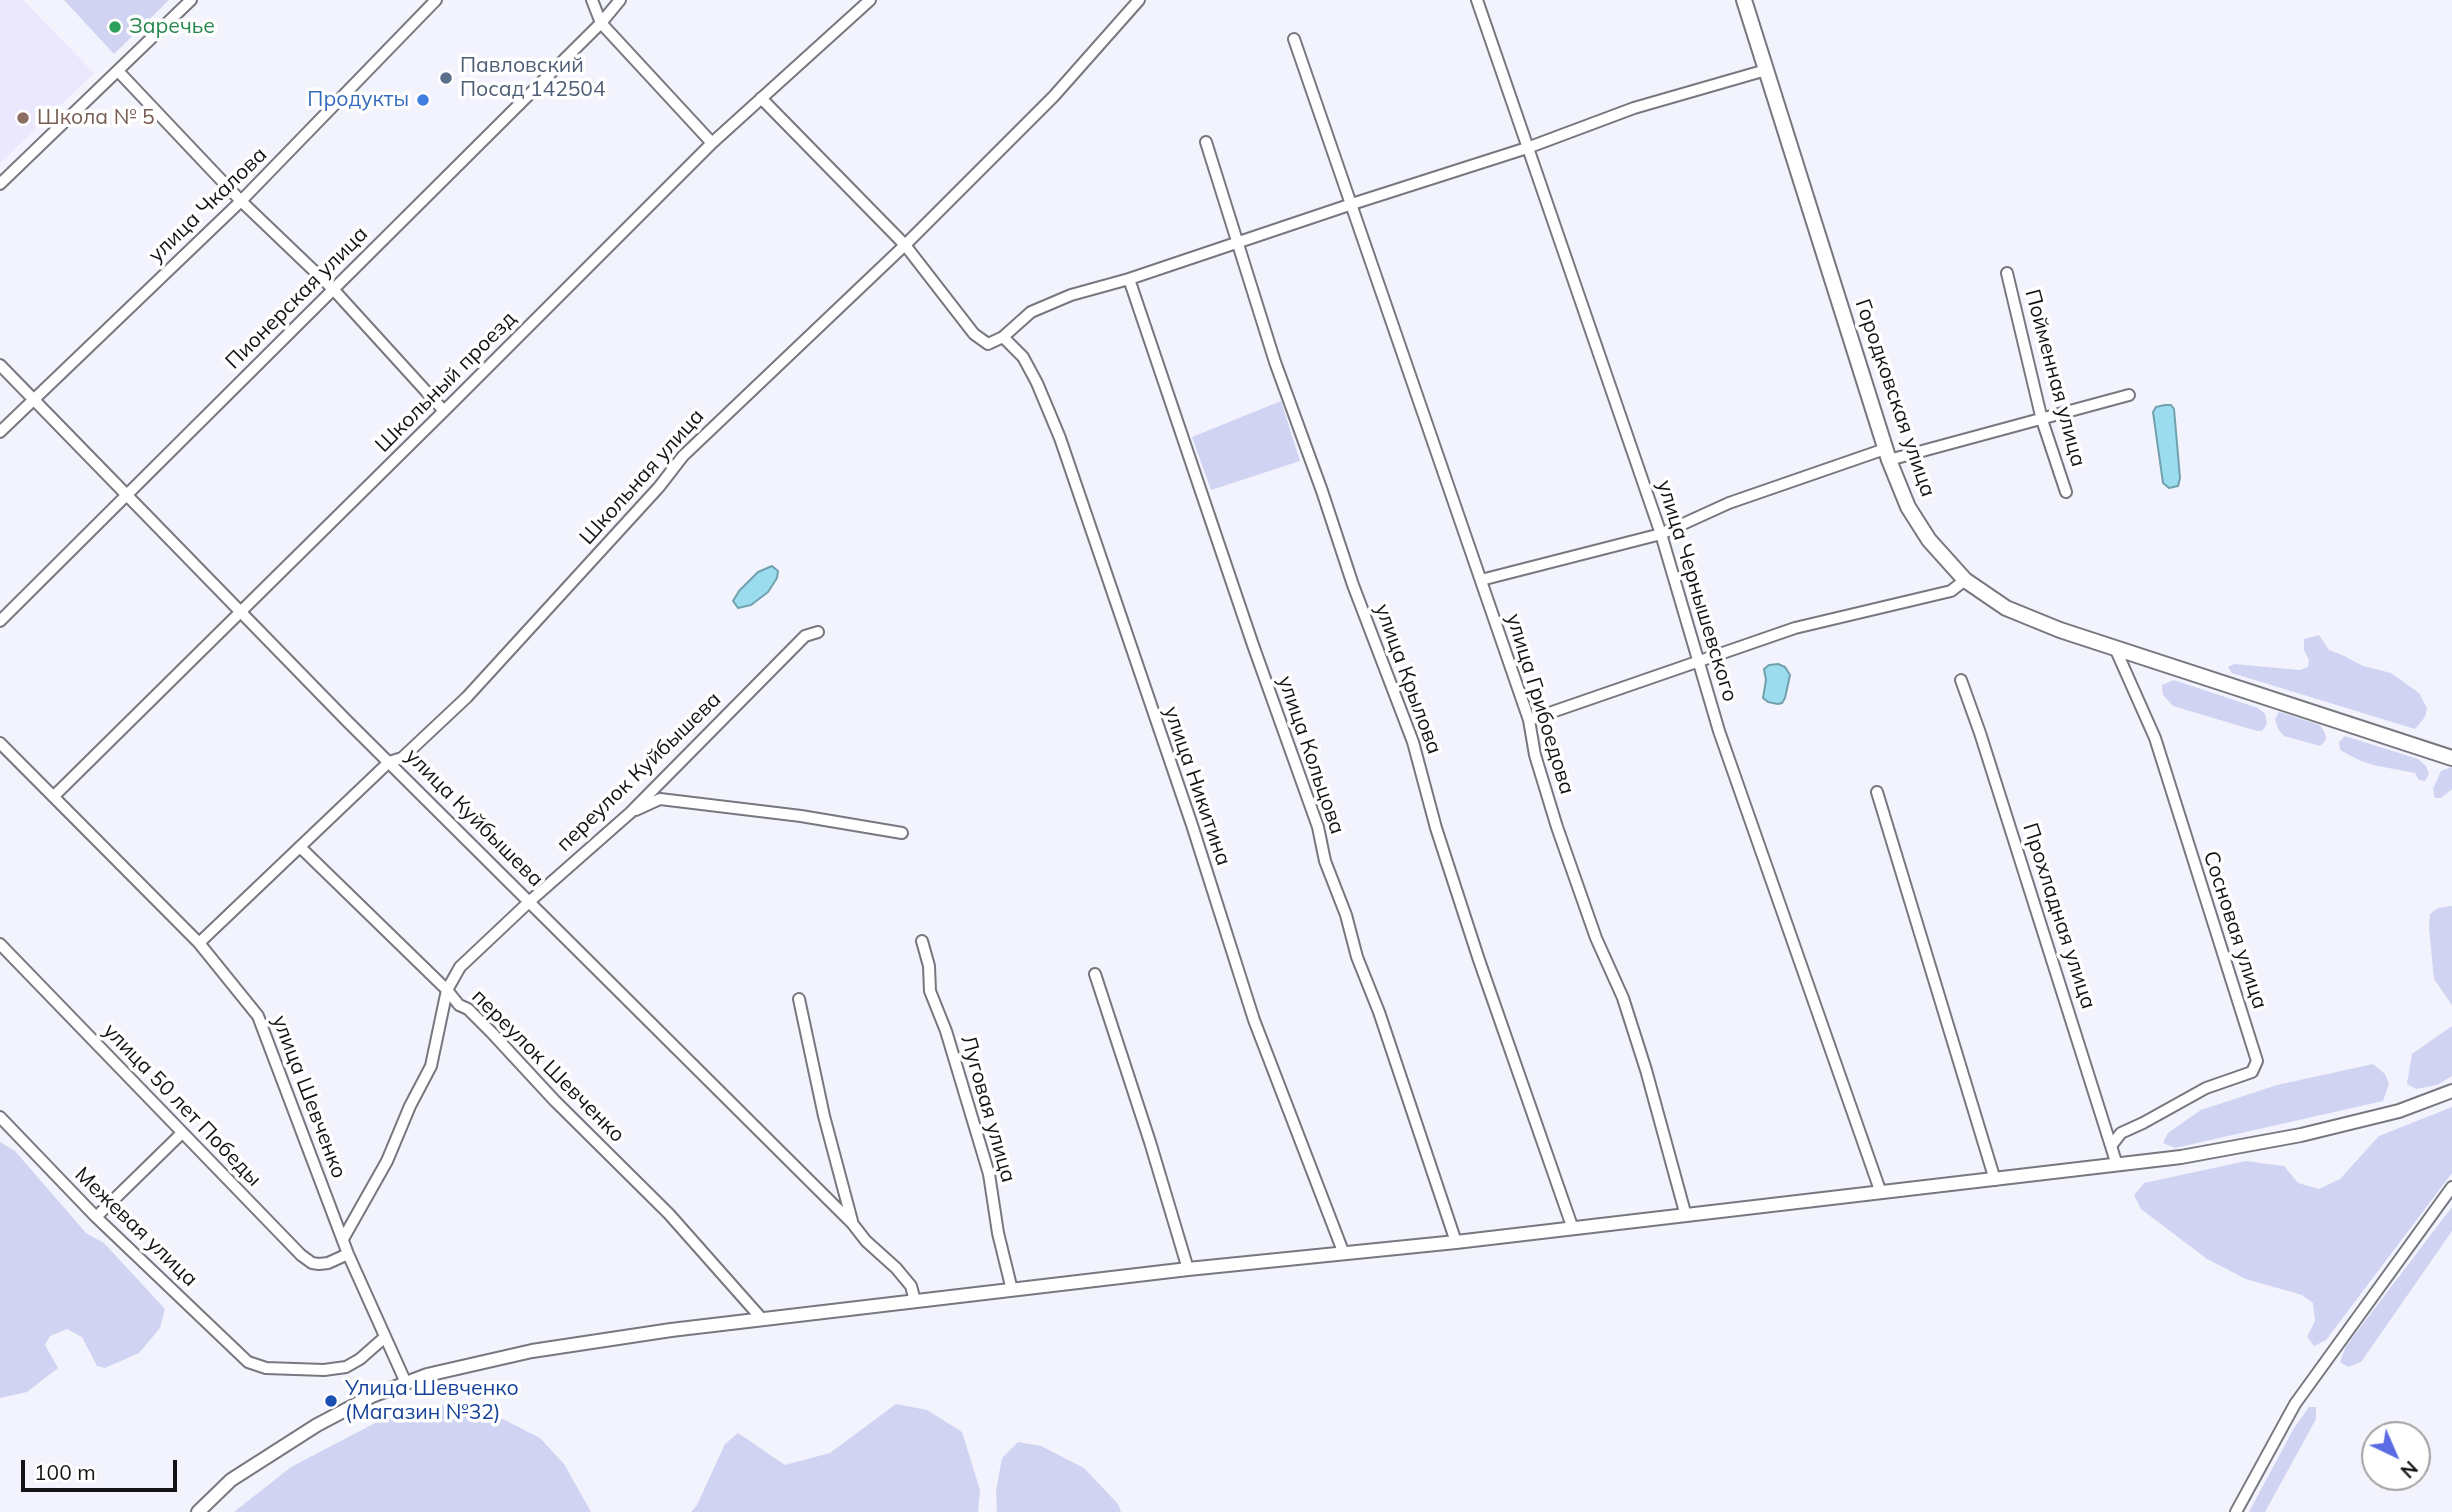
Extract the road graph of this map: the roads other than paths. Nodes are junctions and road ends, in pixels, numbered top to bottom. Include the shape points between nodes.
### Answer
1 (191, 0) edge
2 (436, 0) edge
3 (593, 0) edge
4 (620, 0) edge
5 (870, 0) edge
6 (1139, 0) edge
7 (1477, 0) edge
8 (1744, 0) edge
9 (601, 23) junction
10 (1294, 39) dead end
11 (1766, 70) junction
12 (118, 71) junction
13 (761, 98) junction
14 (1206, 142) dead end
15 (712, 143) junction
16 (1527, 148) junction
17 (0, 184) edge
18 (241, 201) junction
19 (1352, 204) junction
20 (1239, 242) junction
21 (905, 245) junction
22 (2007, 273) dead end
23 (1129, 279) junction
24 (332, 289) junction
25 (1003, 337) junction
26 (0, 365) edge
27 (2130, 395) dead end
28 (33, 400) junction
29 (444, 411) junction
30 (2042, 420) junction
31 (0, 432) edge
32 (1887, 454) junction
33 (2066, 492) dead end
34 (128, 496) junction
35 (1661, 534) junction
36 (1481, 580) junction
37 (1965, 580) junction
38 (241, 612) junction
39 (0, 621) edge
40 (818, 632) dead end
41 (2115, 648) junction
42 (1699, 663) junction
43 (1961, 680) dead end
44 (1529, 720) junction
45 (0, 743) edge
46 (2452, 758) edge
47 (389, 762) junction
48 (1877, 792) dead end
49 (54, 796) junction
50 (630, 813) junction
51 (902, 833) dead end
52 (300, 847) junction
53 (530, 901) junction
54 (922, 941) dead end
55 (199, 943) junction
56 (0, 944) edge
57 (1095, 974) dead end
58 (447, 990) junction
59 (799, 999) dead end
60 (2452, 1091) edge
61 (0, 1117) edge
62 (182, 1133) junction
63 (2111, 1146) junction
64 (2118, 1165) junction
65 (1995, 1180) junction
66 (2452, 1187) edge
67 (1881, 1193) junction
68 (1686, 1216) junction
69 (96, 1217) junction
70 (852, 1223) junction
71 (1573, 1229) junction
72 (343, 1240) junction
73 (1456, 1242) junction
74 (348, 1254) junction
75 (1344, 1254) junction
76 (1188, 1269) junction
77 (1012, 1290) junction
78 (915, 1301) junction
79 (762, 1319) junction
80 (385, 1337) junction
81 (406, 1384) junction
82 (198, 1512) edge
83 (2236, 1512) edge

1 - 12 street
2 - 18 street, улица Чкалова
3 - 9 street
4 - 9 street, Пионерская улица
5 - 13 street, Школьный проезд
6 - 21 street, Школьная улица via 1054,96
7 - 16 street, улица Чернышевского
8 - 11 main road, Городковская улица
9 - 15 street
9 - 24 street, Пионерская улица
10 - 19 street, улица Грибоедова
11 - 16 street via 1634,108
11 - 32 main road, Городковская улица
12 - 17 street
12 - 18 street
13 - 15 street, Школьный проезд
13 - 21 street
14 - 20 street, улица Крылова
15 - 29 street, Школьный проезд
16 - 19 street
16 - 35 street, улица Чернышевского
18 - 24 street
18 - 28 street, улица Чкалова
19 - 20 street
19 - 36 street, улица Грибоедова
20 - 23 street
20 - 71 street, улица Крылова via 1275,362 1413,742 1479,960
21 - 25 street via 974,334 988,344
21 - 47 street, Школьная улица via 683,456 467,696 402,758
22 - 30 street, Пойменная улица
23 - 25 street via 1071,295 1031,313
23 - 73 street, улица Кольцова
24 - 29 street
24 - 34 street, Пионерская улица
25 - 75 street, улица Никитина via 1023,357 1060,438 1254,1020
26 - 28 street, улица Куйбышева
27 - 30 street
28 - 31 street, улица Чкалова
28 - 34 street, улица Куйбышева
29 - 38 street, Школьный проезд
30 - 32 street
30 - 33 street, Пойменная улица
32 - 35 street via 1729,503
32 - 37 main road, Городковская улица via 1915,518
34 - 38 street, улица Куйбышева
34 - 39 street, Пионерская улица
35 - 36 street
35 - 42 street, улица Чернышевского
36 - 44 street, улица Грибоедова
37 - 41 main road, Городковская улица via 2006,608
37 - 42 street via 1951,591 1795,628
38 - 47 street, улица Куйбышева
38 - 49 street, Школьный проезд
40 - 50 street, переулок Куйбышева via 805,636
41 - 46 main road, Городковская улица
41 - 63 street, Сосновая улица via 2155,738 2257,1061 2252,1072 2207,1088 2121,1133
42 - 44 street
42 - 67 street, улица Чернышевского
43 - 63 street, Прохладная улица
44 - 68 street, улица Грибоедова via 1558,827 1646,1070
45 - 49 street, улица Шевченко
47 - 52 street, Школьная улица
47 - 53 street, улица Куйбышева
48 - 65 street
49 - 55 street, улица Шевченко
50 - 51 street via 660,799
50 - 53 street, переулок Куйбышева
52 - 55 street, Школьная улица
52 - 58 street, переулок Шевченко
53 - 58 street, переулок Куйбышева via 460,967
53 - 70 street, улица Куйбышева
54 - 77 street, Луговая улица via 930,991 989,1174
55 - 72 street, улица Шевченко via 258,1016
56 - 62 street, улица 50 лет Победы
57 - 76 street
58 - 72 street, переулок Куйбышева via 431,1066 387,1161
58 - 79 street, переулок Шевченко via 668,1214
59 - 70 street
60 - 64 street via 2399,1111 2301,1135
61 - 69 street, Межевая улица
62 - 69 street
62 - 74 street, улица 50 лет Победы via 301,1255 319,1264
63 - 64 street, Прохладная улица
64 - 65 street
65 - 67 street
66 - 83 street via 2295,1404
67 - 68 street
68 - 71 street
69 - 80 street, Межевая улица via 248,1362 266,1368 346,1367
70 - 78 street, улица Куйбышева via 911,1286
71 - 73 street
72 - 74 street, улица Шевченко
73 - 75 street
74 - 80 street, улица Шевченко
75 - 76 street
76 - 77 street
77 - 78 street
78 - 79 street
79 - 81 street via 532,1350
80 - 81 street, улица Шевченко
81 - 82 street via 317,1425 230,1480

